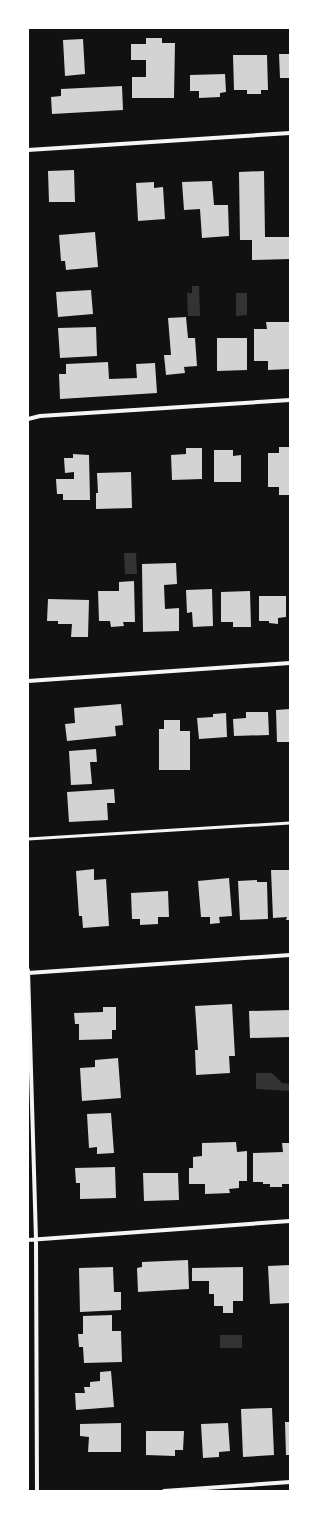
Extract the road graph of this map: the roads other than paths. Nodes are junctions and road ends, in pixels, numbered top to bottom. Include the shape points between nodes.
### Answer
1 (290, 133) edge
2 (28, 150) edge
3 (290, 400) edge
4 (28, 419) edge
5 (290, 663) edge
6 (28, 681) edge
7 (290, 823) edge
8 (28, 839) edge
9 (290, 955) edge
10 (28, 970) edge
11 (28, 973) edge
12 (290, 1221) edge
13 (36, 1239) junction
14 (28, 1240) edge
15 (290, 1482) edge
16 (37, 1491) edge
17 (164, 1491) edge

1 - 2 street
3 - 4 street via 40,416
5 - 6 street
7 - 8 lane
9 - 11 street
10 - 11 street
11 - 13 street
12 - 13 street
13 - 14 street
13 - 16 street
15 - 17 street

